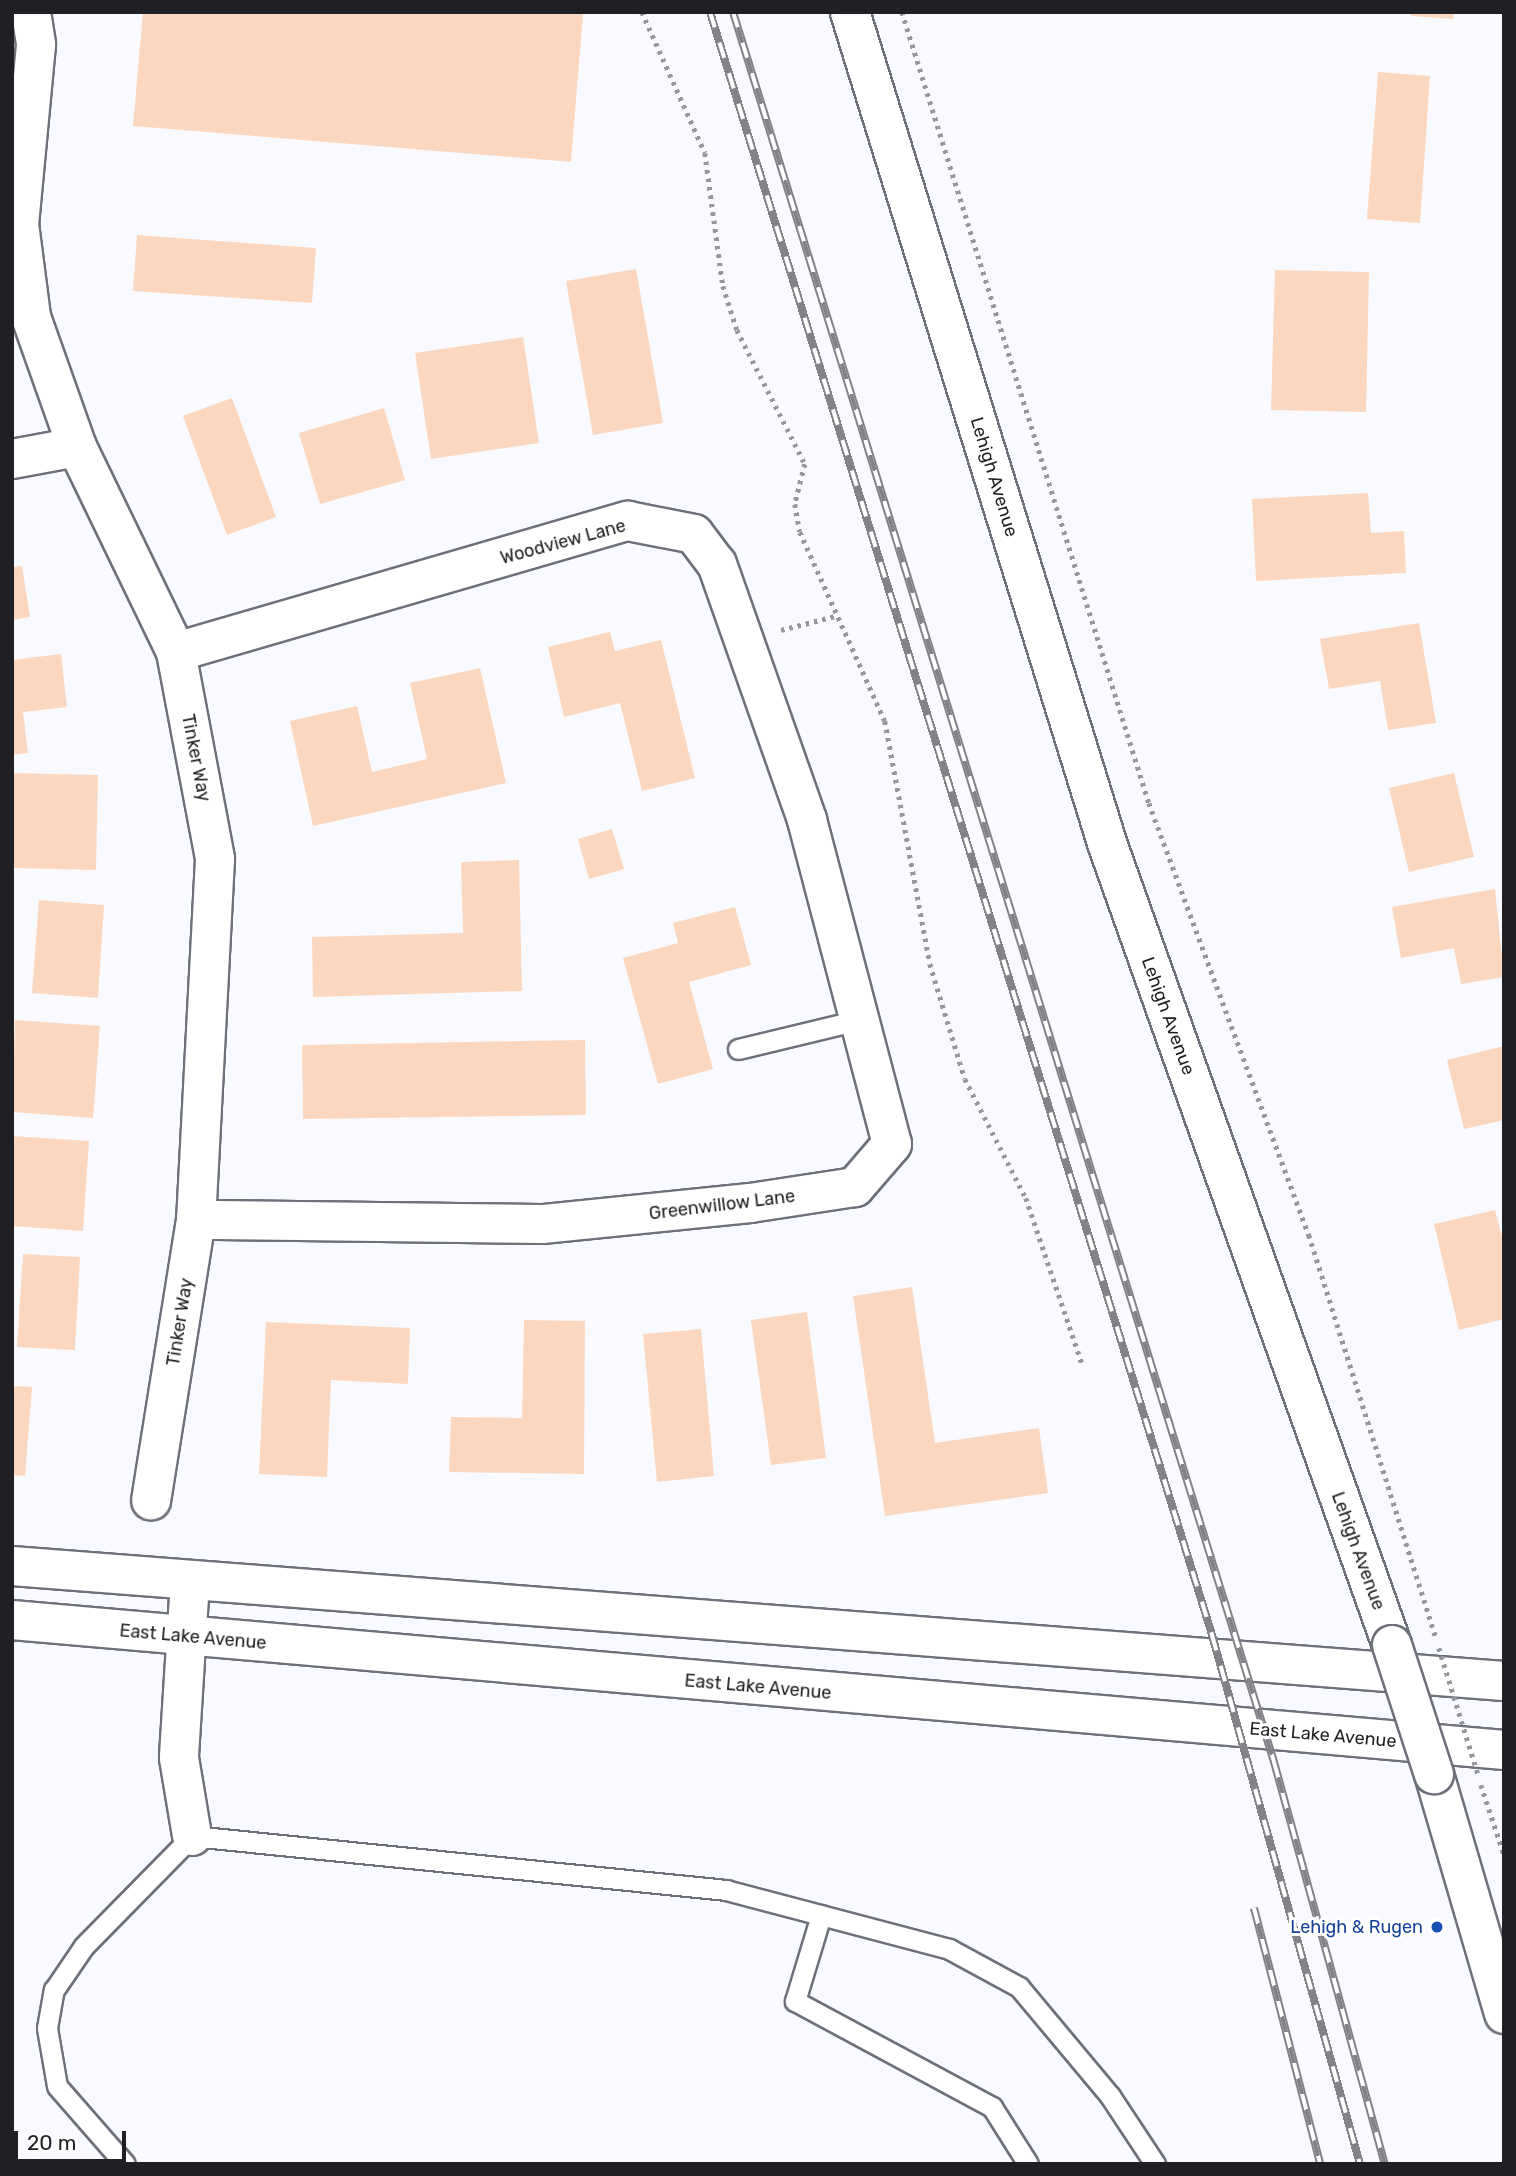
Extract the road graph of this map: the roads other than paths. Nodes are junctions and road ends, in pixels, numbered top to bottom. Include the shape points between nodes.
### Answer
1 (850, 12) edge
2 (34, 29) edge
3 (77, 447) junction
4 (12, 459) edge
5 (176, 652) junction
6 (807, 820) joint
7 (859, 1020) junction
8 (738, 1049) dead end
9 (196, 1220) junction
10 (151, 1500) dead end
11 (12, 1566) edge
12 (190, 1581) junction
13 (12, 1620) edge
14 (187, 1636) junction
15 (1504, 1681) edge
16 (1491, 1764) edge
17 (192, 1836) junction
18 (821, 1915) junction
19 (1492, 1928) edge
20 (1504, 2014) edge
21 (125, 2164) edge
22 (1028, 2164) edge
23 (1155, 2164) edge

1 - 19 street, Lehigh Avenue, bridge via 1107,843
2 - 3 street, Tinker Way via 19,224 31,317
3 - 4 street
3 - 5 street, Tinker Way
5 - 6 street, Woodview Lane via 628,521 694,534 717,564
5 - 9 street, Tinker Way via 215,859
6 - 7 street, Greenwillow Lane
7 - 8 lane
7 - 9 street, Greenwillow Lane via 892,1144 855,1187 542,1224
9 - 10 street, Tinker Way
11 - 12 street
12 - 14 street
12 - 15 street
13 - 14 street, East Lake Avenue
14 - 16 street, East Lake Avenue
14 - 17 street via 179,1758
17 - 18 lane via 726,1890
17 - 21 lane via 83,1946 54,1990 47,2028 57,2086
18 - 22 lane via 795,2001 992,2107
18 - 23 lane via 949,1949 1019,1987 1110,2096
19 - 20 street, Lehigh Avenue

